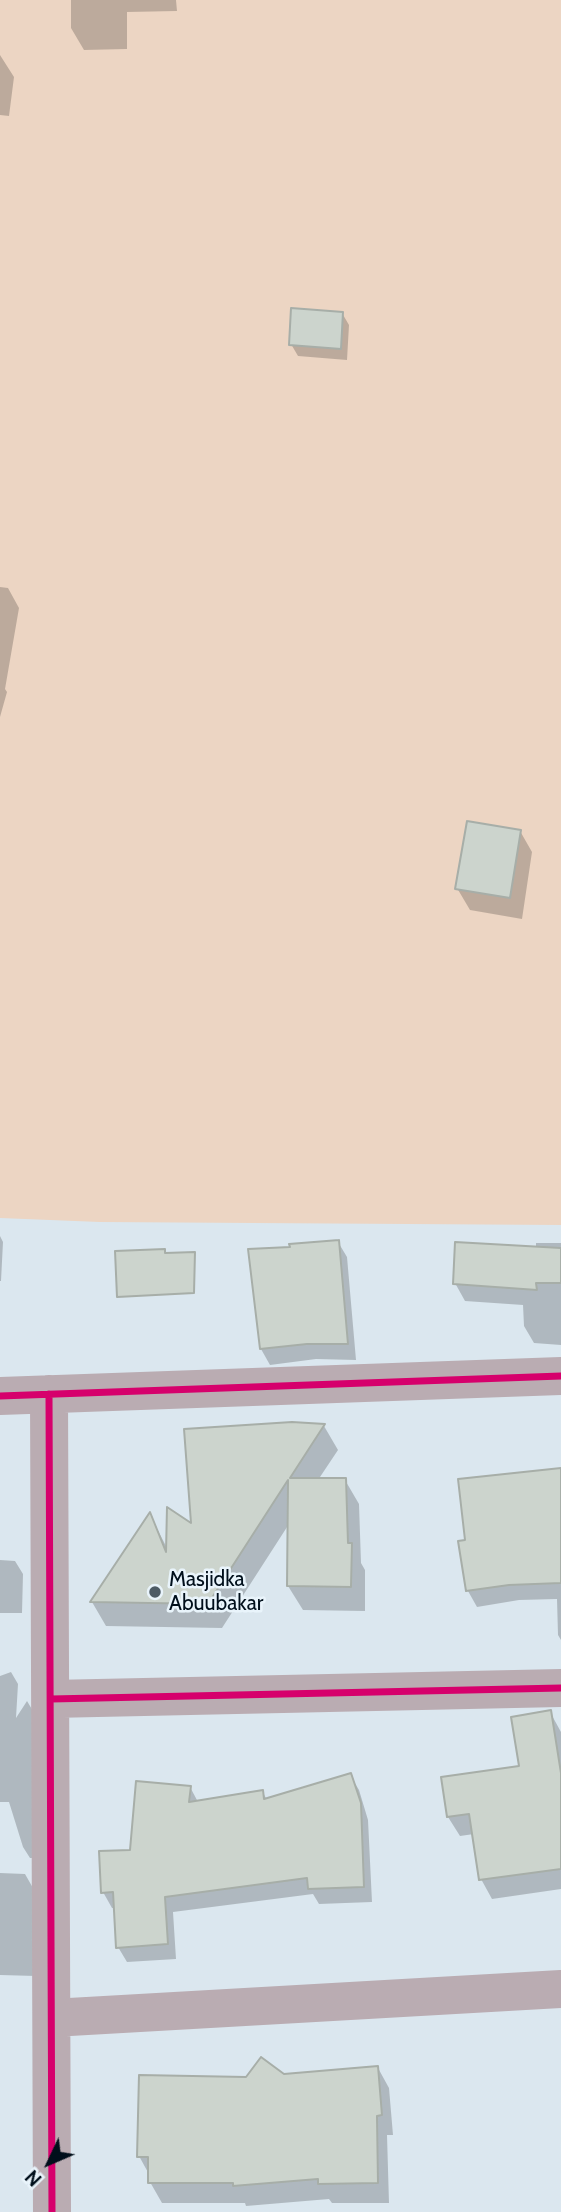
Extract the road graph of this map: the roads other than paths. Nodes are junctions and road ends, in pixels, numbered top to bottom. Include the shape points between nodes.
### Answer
1 (561, 1376) edge
2 (49, 1394) junction
3 (0, 1396) edge
4 (561, 1688) edge
5 (51, 1699) junction
6 (561, 1989) edge
7 (52, 2018) junction
8 (52, 2212) edge

1 - 2 street
2 - 3 street
2 - 5 street
4 - 5 street
5 - 7 street
6 - 7 street
7 - 8 street

